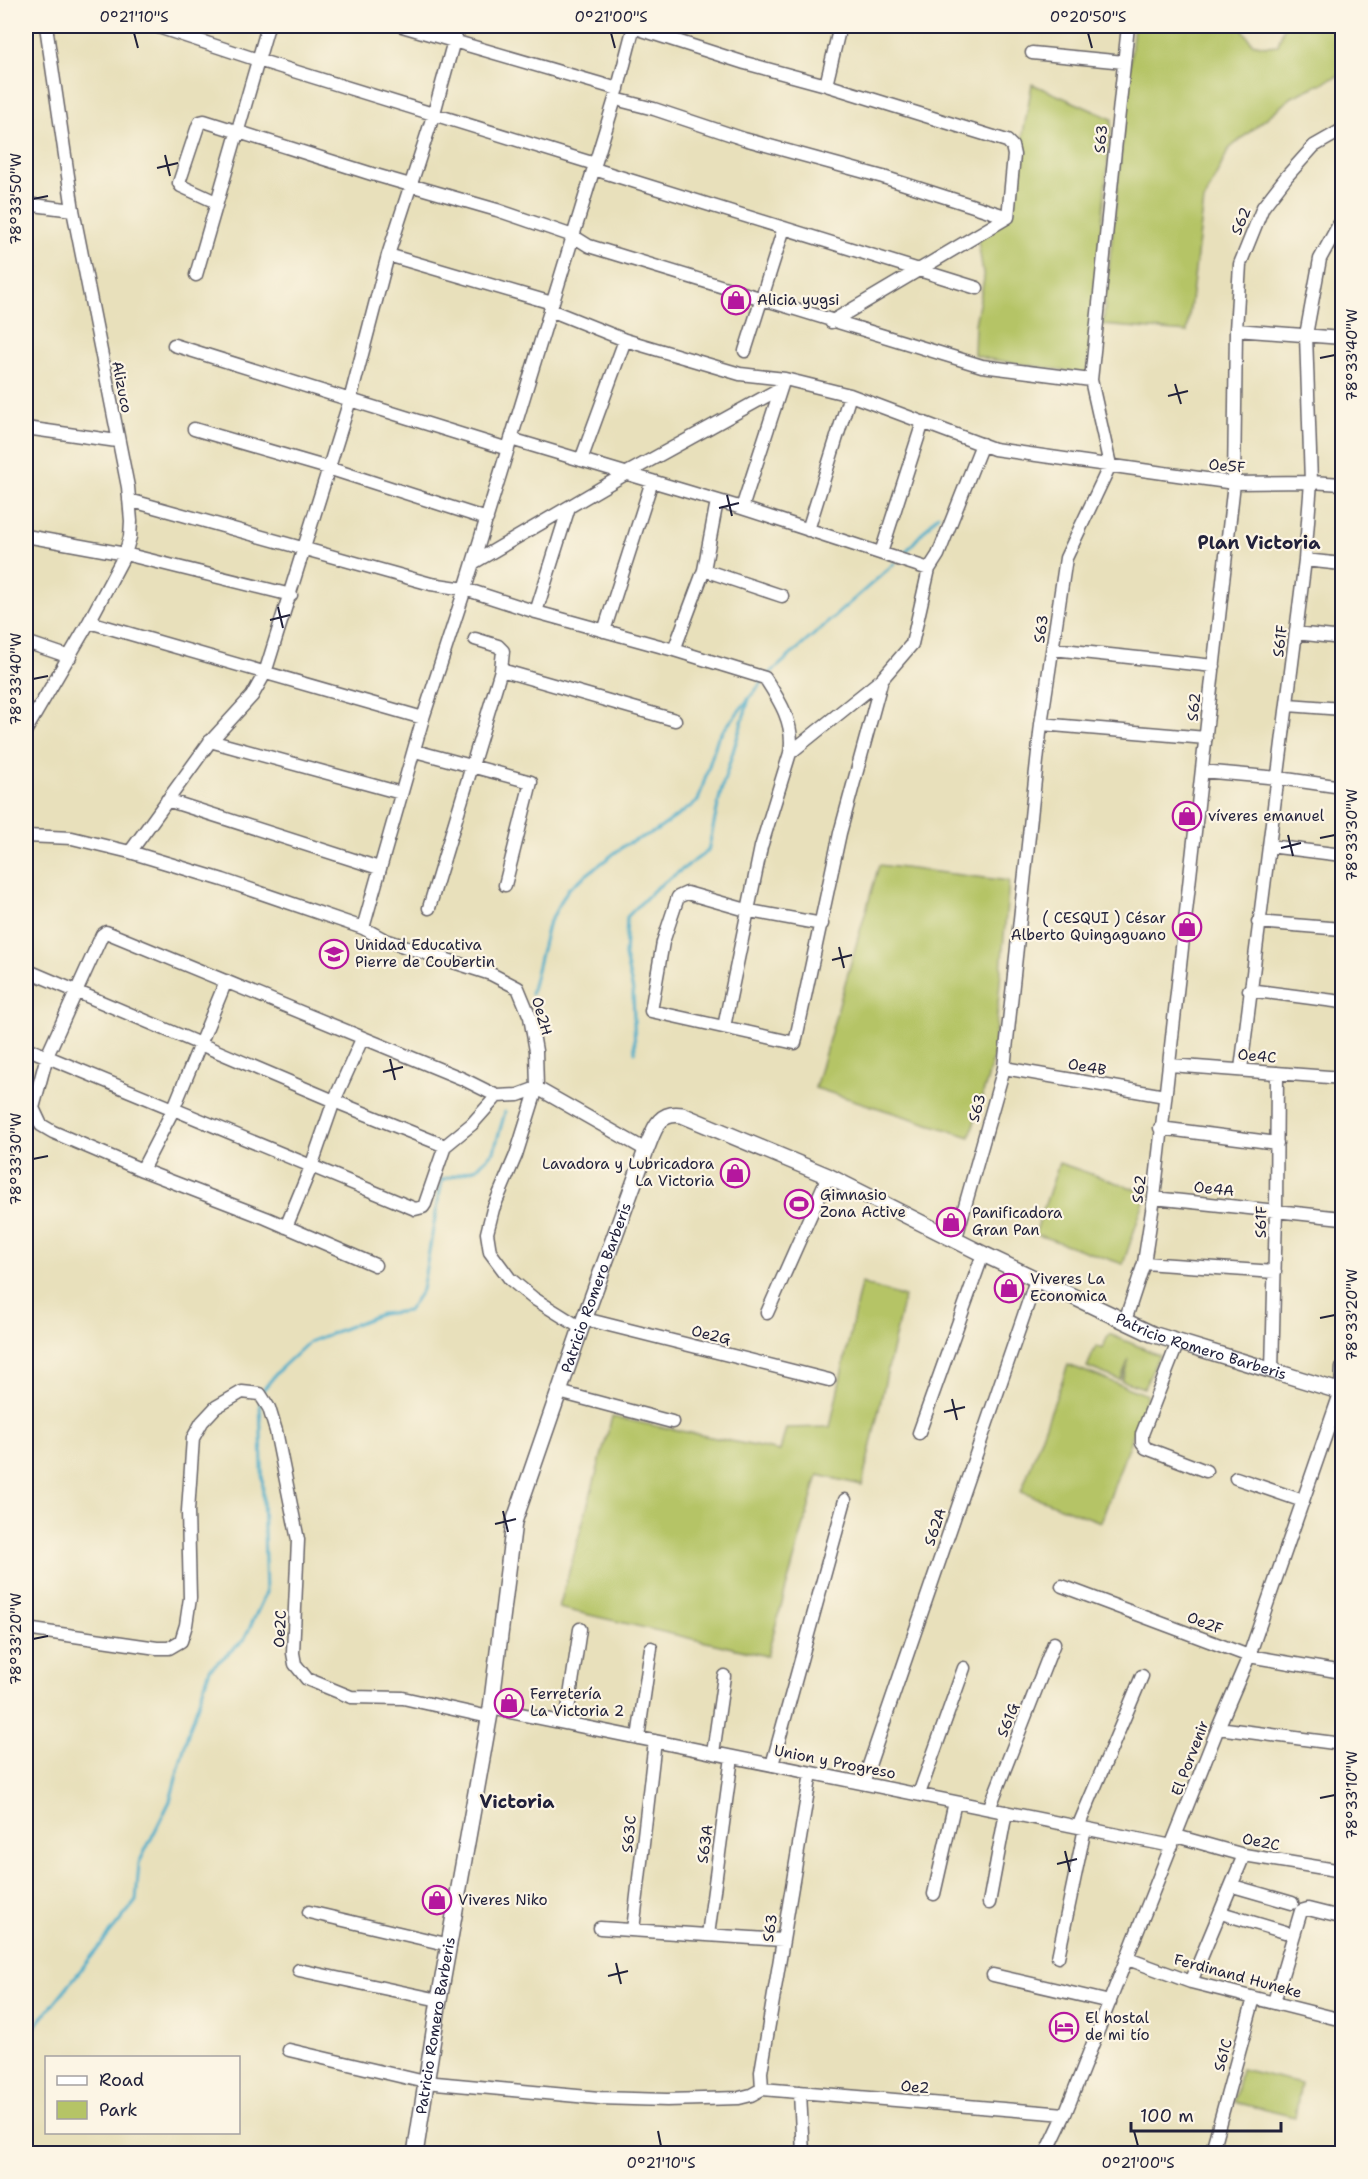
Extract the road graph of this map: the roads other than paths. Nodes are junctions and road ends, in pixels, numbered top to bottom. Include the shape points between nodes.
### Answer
1 (46, 26) edge
2 (155, 26) edge
3 (268, 26) edge
4 (402, 26) edge
5 (458, 26) edge
6 (633, 26) edge
7 (840, 26) edge
8 (1128, 26) edge
9 (454, 40) junction
10 (1032, 53) dead end
11 (258, 60) junction
12 (1124, 62) junction
13 (826, 85) junction
14 (620, 95) junction
15 (434, 113) junction
16 (239, 130) junction
17 (1342, 130) edge
18 (594, 167) junction
19 (412, 185) junction
20 (216, 202) junction
21 (26, 204) edge
22 (73, 210) junction
23 (1008, 217) junction
24 (1342, 221) edge
25 (784, 228) junction
26 (573, 236) junction
27 (388, 255) junction
28 (916, 270) junction
29 (196, 275) dead end
30 (977, 288) dead end
31 (761, 299) junction
32 (551, 306) junction
33 (831, 322) junction
34 (1236, 330) junction
35 (1306, 335) junction
36 (1342, 338) edge
37 (625, 340) junction
38 (174, 345) dead end
39 (745, 351) dead end
40 (1091, 380) junction
41 (783, 383) junction
42 (850, 395) junction
43 (350, 400) junction
44 (923, 422) junction
45 (26, 428) edge
46 (194, 429) dead end
47 (117, 441) junction
48 (510, 444) junction
49 (982, 444) junction
50 (581, 460) junction
51 (1110, 465) junction
52 (328, 468) junction
53 (627, 473) junction
54 (652, 481) junction
55 (1311, 482) junction
56 (1234, 483) junction
57 (1342, 484) edge
58 (129, 500) junction
59 (717, 501) junction
60 (569, 507) junction
61 (742, 508) junction
62 (486, 519) junction
63 (808, 530) junction
64 (26, 536) edge
65 (303, 548) junction
66 (882, 553) junction
67 (125, 554) junction
68 (1305, 560) junction
69 (473, 563) junction
70 (1342, 564) edge
71 (929, 569) junction
72 (704, 570) junction
73 (465, 589) junction
74 (291, 595) junction
75 (782, 596) dead end
76 (536, 612) junction
77 (89, 622) junction
78 (604, 631) junction
79 (1296, 633) junction
80 (1342, 638) edge
81 (475, 639) dead end
82 (26, 642) edge
83 (1053, 649) junction
84 (674, 650) junction
85 (70, 657) junction
86 (1214, 666) junction
87 (501, 670) junction
88 (264, 673) junction
89 (882, 679) junction
90 (1288, 705) junction
91 (1342, 709) edge
92 (423, 718) junction
93 (675, 720) dead end
94 (1041, 724) junction
95 (26, 730) edge
96 (1206, 738) junction
97 (210, 741) junction
98 (415, 751) junction
99 (790, 753) junction
100 (472, 765) junction
101 (1202, 771) junction
102 (1279, 778) junction
103 (1342, 787) edge
104 (401, 793) junction
105 (167, 800) junction
106 (26, 836) edge
107 (1269, 846) junction
108 (130, 852) junction
109 (1342, 855) edge
110 (379, 868) junction
111 (505, 885) dead end
112 (429, 908) dead end
113 (750, 911) junction
114 (1258, 922) junction
115 (822, 924) junction
116 (363, 928) junction
117 (1342, 930) edge
118 (26, 970) edge
119 (226, 981) junction
120 (1249, 990) junction
121 (76, 991) junction
122 (1342, 1002) edge
123 (724, 1028) junction
124 (362, 1039) junction
125 (199, 1043) junction
126 (26, 1047) edge
127 (46, 1056) junction
128 (1170, 1065) junction
129 (1004, 1068) junction
130 (1241, 1069) junction
131 (1277, 1073) junction
132 (1342, 1078) edge
133 (537, 1088) junction
134 (497, 1096) junction
135 (1164, 1096) junction
136 (334, 1101) junction
137 (173, 1110) junction
138 (1160, 1128) junction
139 (1277, 1143) junction
140 (445, 1146) junction
141 (646, 1150) junction
142 (311, 1167) junction
143 (142, 1170) junction
144 (828, 1176) junction
145 (1154, 1198) junction
146 (1276, 1211) junction
147 (1342, 1218) edge
148 (286, 1227) junction
149 (955, 1241) junction
150 (982, 1254) junction
151 (1144, 1263) junction
152 (375, 1265) dead end
153 (1275, 1272) junction
154 (1036, 1280) junction
155 (767, 1313) dead end
156 (1125, 1321) junction
157 (583, 1323) junction
158 (1178, 1342) junction
159 (1342, 1368) edge
160 (1272, 1371) junction
161 (829, 1380) dead end
162 (1342, 1391) edge
163 (559, 1392) junction
164 (672, 1422) dead end
165 (919, 1433) dead end
166 (1206, 1471) dead end
167 (1236, 1478) dead end
168 (845, 1500) dead end
169 (1303, 1501) junction
170 (1062, 1586) dead end
171 (26, 1629) edge
172 (580, 1629) dead end
173 (1054, 1643) dead end
174 (651, 1648) dead end
175 (1249, 1656) junction
176 (964, 1668) dead end
177 (1342, 1672) edge
178 (724, 1676) dead end
179 (1142, 1676) dead end
180 (490, 1712) junction
181 (566, 1723) junction
182 (1218, 1728) junction
183 (638, 1738) junction
184 (654, 1741) junction
185 (1342, 1744) edge
186 (712, 1753) junction
187 (732, 1757) junction
188 (772, 1765) junction
189 (810, 1773) junction
190 (863, 1783) junction
191 (919, 1794) junction
192 (955, 1802) junction
193 (989, 1809) junction
194 (1006, 1812) junction
195 (1082, 1827) junction
196 (1174, 1841) junction
197 (1244, 1855) junction
198 (1342, 1871) edge
199 (1233, 1886) junction
200 (934, 1893) dead end
201 (989, 1903) dead end
202 (1292, 1903) dead end
203 (309, 1912) dead end
204 (1221, 1913) junction
205 (1336, 1916) dead end
206 (600, 1928) dead end
207 (633, 1930) junction
208 (1286, 1932) dead end
209 (708, 1935) junction
210 (783, 1940) junction
211 (450, 1945) junction
212 (1058, 1957) dead end
213 (1128, 1959) junction
214 (299, 1970) dead end
215 (993, 1975) dead end
216 (1191, 1982) junction
217 (1254, 1998) junction
218 (439, 2000) junction
219 (1110, 2002) junction
220 (1274, 2002) junction
221 (1342, 2020) edge
222 (289, 2050) dead end
223 (425, 2082) junction
224 (762, 2089) junction
225 (800, 2092) junction
226 (1065, 2114) junction
227 (415, 2154) edge
228 (802, 2154) edge
229 (1046, 2154) edge
230 (1212, 2154) edge

1 - 22 street, Alizuco
2 - 11 street
3 - 11 street
4 - 9 street
5 - 9 street
6 - 13 street
6 - 14 street
7 - 13 street
8 - 12 street, S63
9 - 14 street
9 - 15 street
10 - 12 street
11 - 15 street
11 - 16 street
12 - 40 street, S63
13 - 23 street via 1006,141 1014,155
14 - 18 street
14 - 23 street via 744,139
15 - 18 street
15 - 19 street
16 - 19 street
16 - 20 street
16 - 20 street via 200,122 180,179 181,186
17 - 34 street, S62 via 1314,146 1263,207 1239,264
18 - 25 street
18 - 26 street
19 - 26 street
19 - 27 street
20 - 29 street
21 - 22 street
22 - 47 street, Alizuco
23 - 28 street
24 - 35 street, S61F via 1320,259
25 - 28 street
25 - 31 street
26 - 31 street via 589,246
26 - 32 street
27 - 32 street, Oe5F
27 - 43 street
28 - 30 street
28 - 33 street
31 - 33 street
31 - 39 street
32 - 37 street, Oe5F
32 - 48 street
33 - 40 street via 982,366
34 - 35 street
34 - 56 street, S62
35 - 36 street
35 - 55 street, S61F
37 - 41 street, Oe5F
37 - 50 street
38 - 43 street
40 - 51 street, S63
41 - 42 street, Oe5F
41 - 53 street
41 - 61 street
42 - 44 street, Oe5F
42 - 63 street
43 - 48 street
43 - 52 street
44 - 49 street, Oe5F
44 - 66 street
45 - 47 street
46 - 52 street
47 - 58 street, Alizuco
48 - 50 street
48 - 62 street
49 - 51 street, Oe5F
49 - 71 street
50 - 53 street
51 - 56 street, Oe5F
51 - 83 street, S63 via 1066,558
52 - 62 street
52 - 65 street
53 - 54 street
53 - 60 street
54 - 59 street
54 - 78 street
55 - 56 street, Oe5F
55 - 57 street, Oe5F
55 - 68 street, S61F
56 - 86 street, S62
58 - 65 street
58 - 67 street, Alizuco via 130,537
59 - 61 street
59 - 72 street
60 - 69 street
60 - 76 street
61 - 63 street
62 - 69 street
63 - 66 street
64 - 67 street
65 - 73 street via 431,584
65 - 74 street
66 - 71 street
67 - 74 street
67 - 77 street, Alizuco
68 - 70 street
68 - 79 street, S61F
69 - 73 street
71 - 89 street via 912,644
72 - 75 street
72 - 84 street
73 - 76 street
73 - 92 street
74 - 88 street
76 - 78 street
77 - 85 street, Alizuco
77 - 88 street
78 - 84 street
79 - 80 street
79 - 90 street, S61F
81 - 87 street via 503,651
82 - 85 street
83 - 86 street
83 - 94 street, S63
84 - 99 street via 765,678 788,717
85 - 95 street, Alizuco
86 - 96 street, S62
87 - 93 street
87 - 100 street
88 - 92 street
88 - 97 street via 252,696
89 - 99 street
89 - 115 street via 840,833
90 - 91 street
90 - 102 street, S61F
92 - 98 street
94 - 96 street
94 - 129 street, S63
96 - 101 street, S62
97 - 104 street
97 - 105 street
98 - 100 street
98 - 104 street
99 - 113 street via 761,847
100 - 111 street via 531,782
100 - 112 street
101 - 102 street
101 - 128 street, S62
102 - 103 street
102 - 107 street, S61F
104 - 110 street
105 - 108 street
105 - 110 street
106 - 108 street, Oe2H via 72,838
107 - 109 street
107 - 114 street, S61F
108 - 116 street, Oe2H
110 - 116 street
113 - 115 street
113 - 123 street
113 - 123 street via 687,893 678,897 663,942 651,1011
114 - 117 street
114 - 120 street, S61F
115 - 123 street via 795,1043
116 - 133 street, Oe2H via 386,940 491,974 518,988 530,1017
118 - 121 street
119 - 121 street via 106,932
119 - 124 street
119 - 125 street
120 - 122 street
120 - 130 street, S61F
121 - 125 street
121 - 127 street
124 - 134 street
124 - 136 street
125 - 136 street
125 - 137 street
126 - 127 street
127 - 137 street
127 - 143 street via 33,1108 41,1125
128 - 130 street, Oe4C
128 - 135 street, S62
129 - 135 street, Oe4B
129 - 149 street, S63
130 - 131 street, Oe4C
131 - 132 street, Oe4C
131 - 139 street, S61F
133 - 134 street via 518,1095
133 - 141 street
133 - 157 street, Oe2H via 516,1155 493,1209 487,1233 490,1252 510,1279 533,1298
134 - 140 street
135 - 138 street, S62
136 - 140 street
136 - 142 street
137 - 142 street
137 - 143 street
138 - 139 street
138 - 145 street, S62
139 - 146 street, S61F
140 - 142 street via 425,1204 419,1209
141 - 144 street, Patricio Romero Barberis via 662,1117 676,1114
141 - 157 street, Patricio Romero Barberis
142 - 148 street
143 - 148 street
144 - 149 street, Patricio Romero Barberis
144 - 155 street
145 - 146 street, Oe4A
145 - 151 street, S62
146 - 147 street, Oe4A
146 - 153 street, S61F
148 - 152 street
149 - 150 street, Patricio Romero Barberis
150 - 154 street, Patricio Romero Barberis
150 - 165 street
151 - 153 street
151 - 156 street, S62
153 - 160 street, S61F
154 - 156 street, Patricio Romero Barberis
154 - 190 street, S62A
156 - 158 street, Patricio Romero Barberis
157 - 161 street, Oe2G
157 - 163 street, Patricio Romero Barberis
158 - 160 street, Patricio Romero Barberis
158 - 166 street via 1142,1434 1142,1443
159 - 162 street, El Porvenir
160 - 162 street, Patricio Romero Barberis
162 - 169 street, El Porvenir
163 - 164 street
163 - 180 street, Patricio Romero Barberis via 514,1522
167 - 169 street
168 - 188 street
169 - 175 street, El Porvenir
170 - 175 street, Oe2F
171 - 180 street, Oe2C via 157,1648 169,1648 181,1641 190,1598 188,1511 193,1438 216,1407 242,1392 260,1394 276,1431 298,1540 292,1653 300,1672 323,1687 351,1697 402,1698
172 - 181 street
173 - 193 street, S61G
174 - 183 street
175 - 177 street, Oe2F
175 - 182 street, El Porvenir
176 - 191 street
178 - 186 street
179 - 195 street
180 - 181 street, Union y Progreso
180 - 211 street, Patricio Romero Barberis
181 - 183 street, Union y Progreso
182 - 185 street
182 - 196 street, El Porvenir
183 - 184 street, Union y Progreso
184 - 186 street, Union y Progreso
184 - 207 street, S63C
186 - 187 street, Union y Progreso
187 - 188 street, Union y Progreso
187 - 209 street, S63A
188 - 189 street, Union y Progreso
189 - 190 street, Union y Progreso
189 - 210 street, S63
190 - 191 street, Union y Progreso
191 - 192 street, Union y Progreso
192 - 193 street, Union y Progreso
192 - 200 street
193 - 194 street, Union y Progreso
194 - 195 street, Union y Progreso
194 - 201 street
195 - 196 street, Union y Progreso
195 - 212 street
196 - 197 street, Oe2C
196 - 213 street, El Porvenir
197 - 198 street, Oe2C
197 - 199 street
199 - 202 street
199 - 204 street
203 - 211 street
204 - 208 street
204 - 216 street
205 - 220 street via 1301,1911
206 - 207 street
207 - 209 street
209 - 210 street
210 - 224 street, S63 via 760,2072
211 - 218 street, Patricio Romero Barberis
213 - 216 street, Ferdinand Huneke
213 - 219 street, El Porvenir
214 - 218 street
215 - 219 street
216 - 217 street, Ferdinand Huneke
217 - 220 street, Ferdinand Huneke
217 - 230 street, S61C
218 - 223 street, Patricio Romero Barberis
219 - 226 street, El Porvenir
220 - 221 street, Ferdinand Huneke
222 - 223 street
223 - 224 street via 599,2098 667,2100 739,2098
223 - 227 street, Patricio Romero Barberis
224 - 225 street, Oe2
225 - 226 street, Oe2
225 - 228 street
226 - 229 street, El Porvenir

